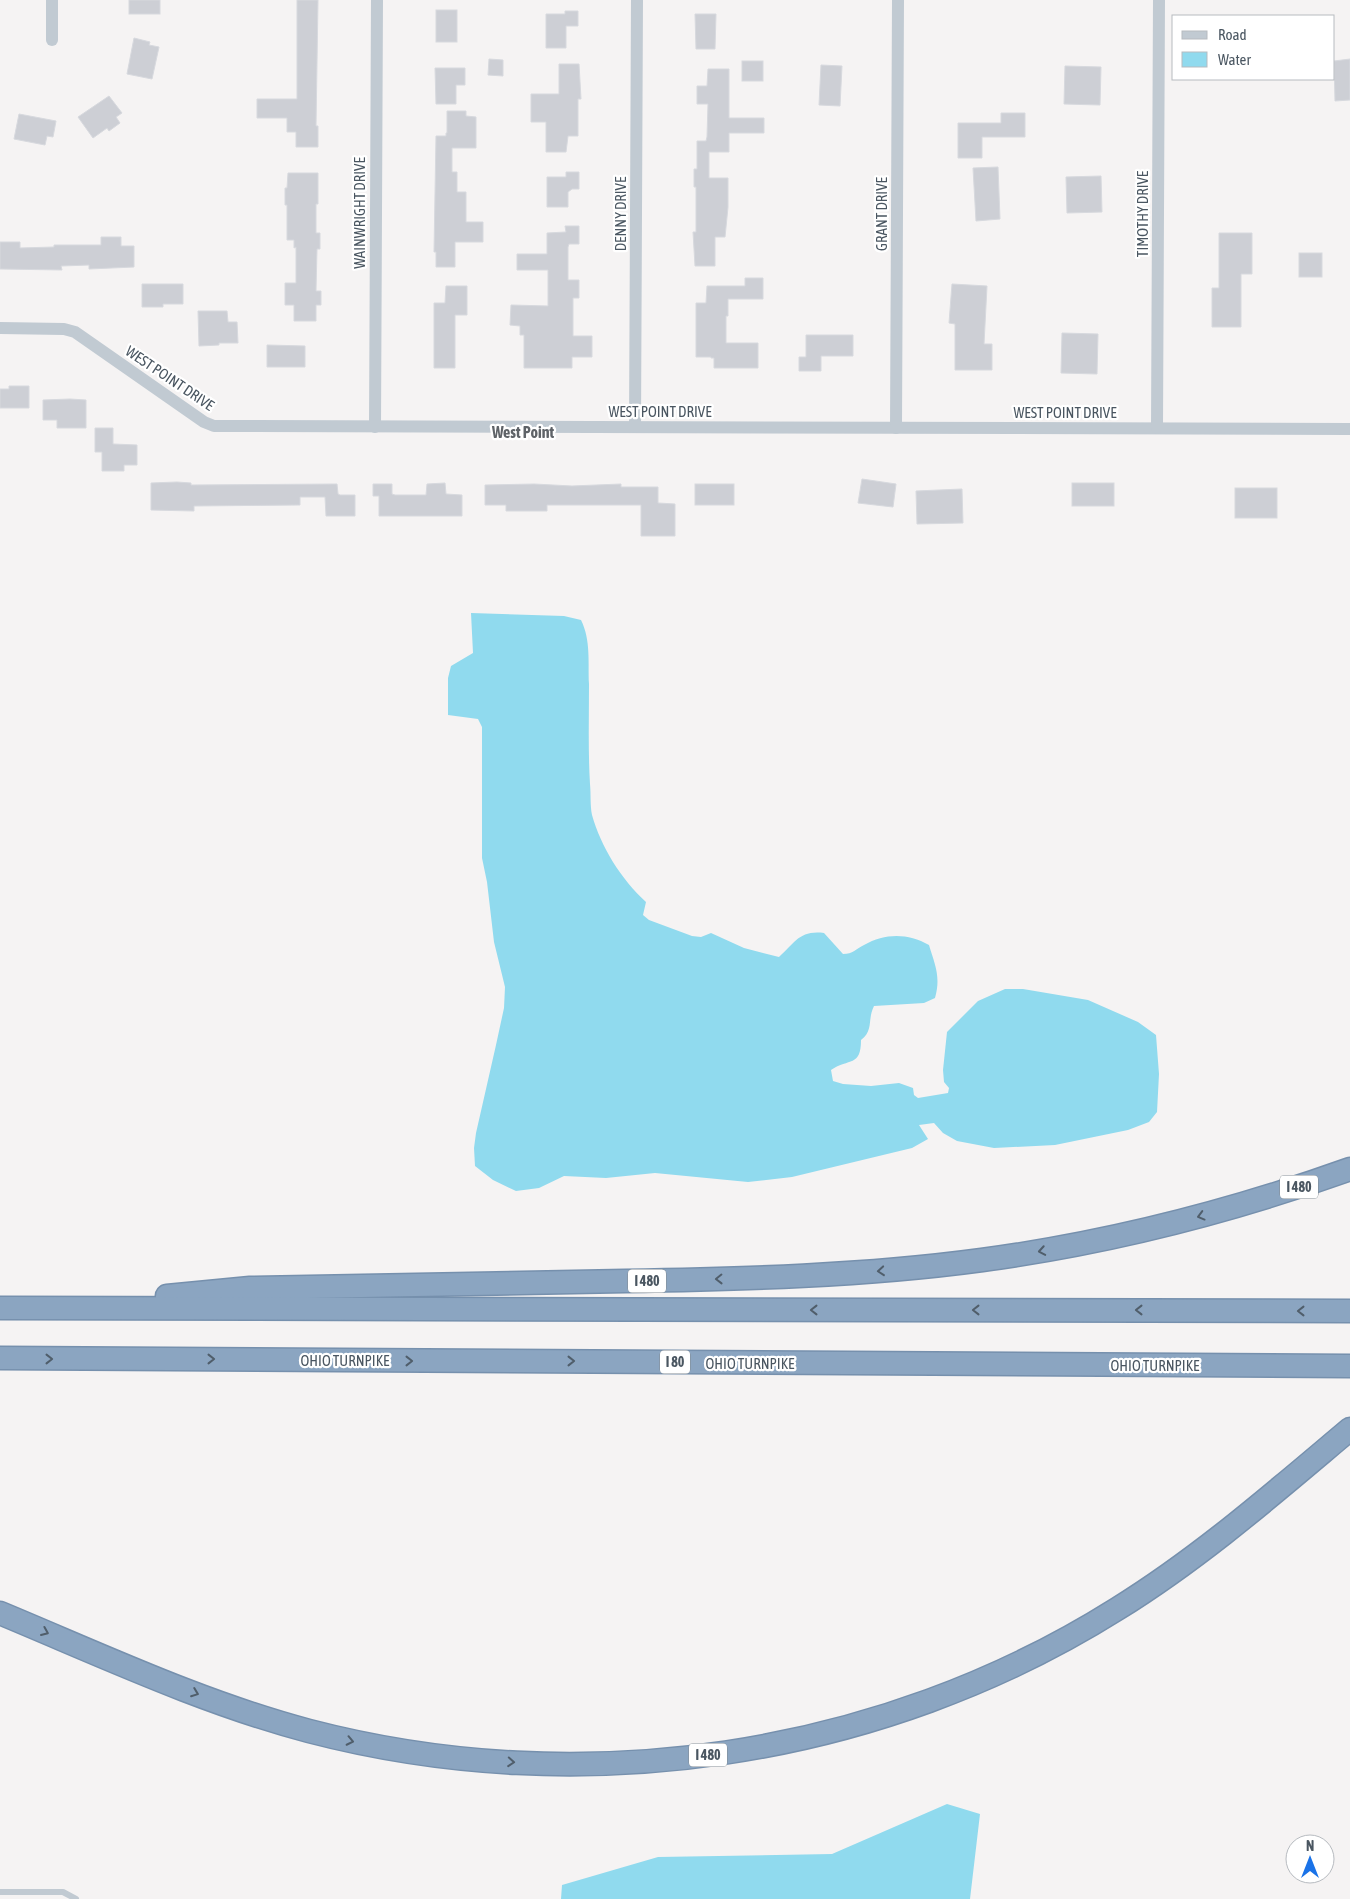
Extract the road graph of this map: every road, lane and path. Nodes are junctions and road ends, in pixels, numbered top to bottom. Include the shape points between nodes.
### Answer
1 (52, 0) edge
2 (377, 0) edge
3 (638, 0) edge
4 (898, 0) edge
5 (1159, 0) edge
6 (52, 40) dead end
7 (0, 328) edge
8 (374, 427) junction
9 (635, 427) junction
10 (896, 428) junction
11 (1157, 428) junction
12 (1350, 428) edge
13 (1350, 1169) edge
14 (0, 1308) edge
15 (41, 1308) junction
16 (1350, 1311) edge
17 (0, 1358) edge
18 (1350, 1366) edge
19 (1350, 1428) edge
20 (0, 1612) edge
21 (0, 1892) edge
22 (76, 1899) edge

1 - 6 street
2 - 8 street, WAINWRIGHT DRIVE
3 - 9 street, DENNY DRIVE
4 - 10 street, GRANT DRIVE
5 - 11 street, TIMOTHY DRIVE
7 - 8 street, WEST POINT DRIVE via 75,332 214,426
8 - 9 street, WEST POINT DRIVE
9 - 10 street, WEST POINT DRIVE
10 - 11 street, WEST POINT DRIVE
11 - 12 street, WEST POINT DRIVE
13 -> 15 highway, I 480 via 1231,1208 1138,1232 1011,1256 898,1270 766,1278 250,1288
14 - 15 highway
16 -> 15 highway
17 -> 18 highway, OHIO TURNPIKE / I 80
20 -> 19 highway, I 480 via 227,1706 307,1731 362,1743 474,1760 559,1764 640,1763 724,1754 808,1738 888,1715 968,1687 1044,1652 1189,1561
21 - 22 lane via 63,1892

